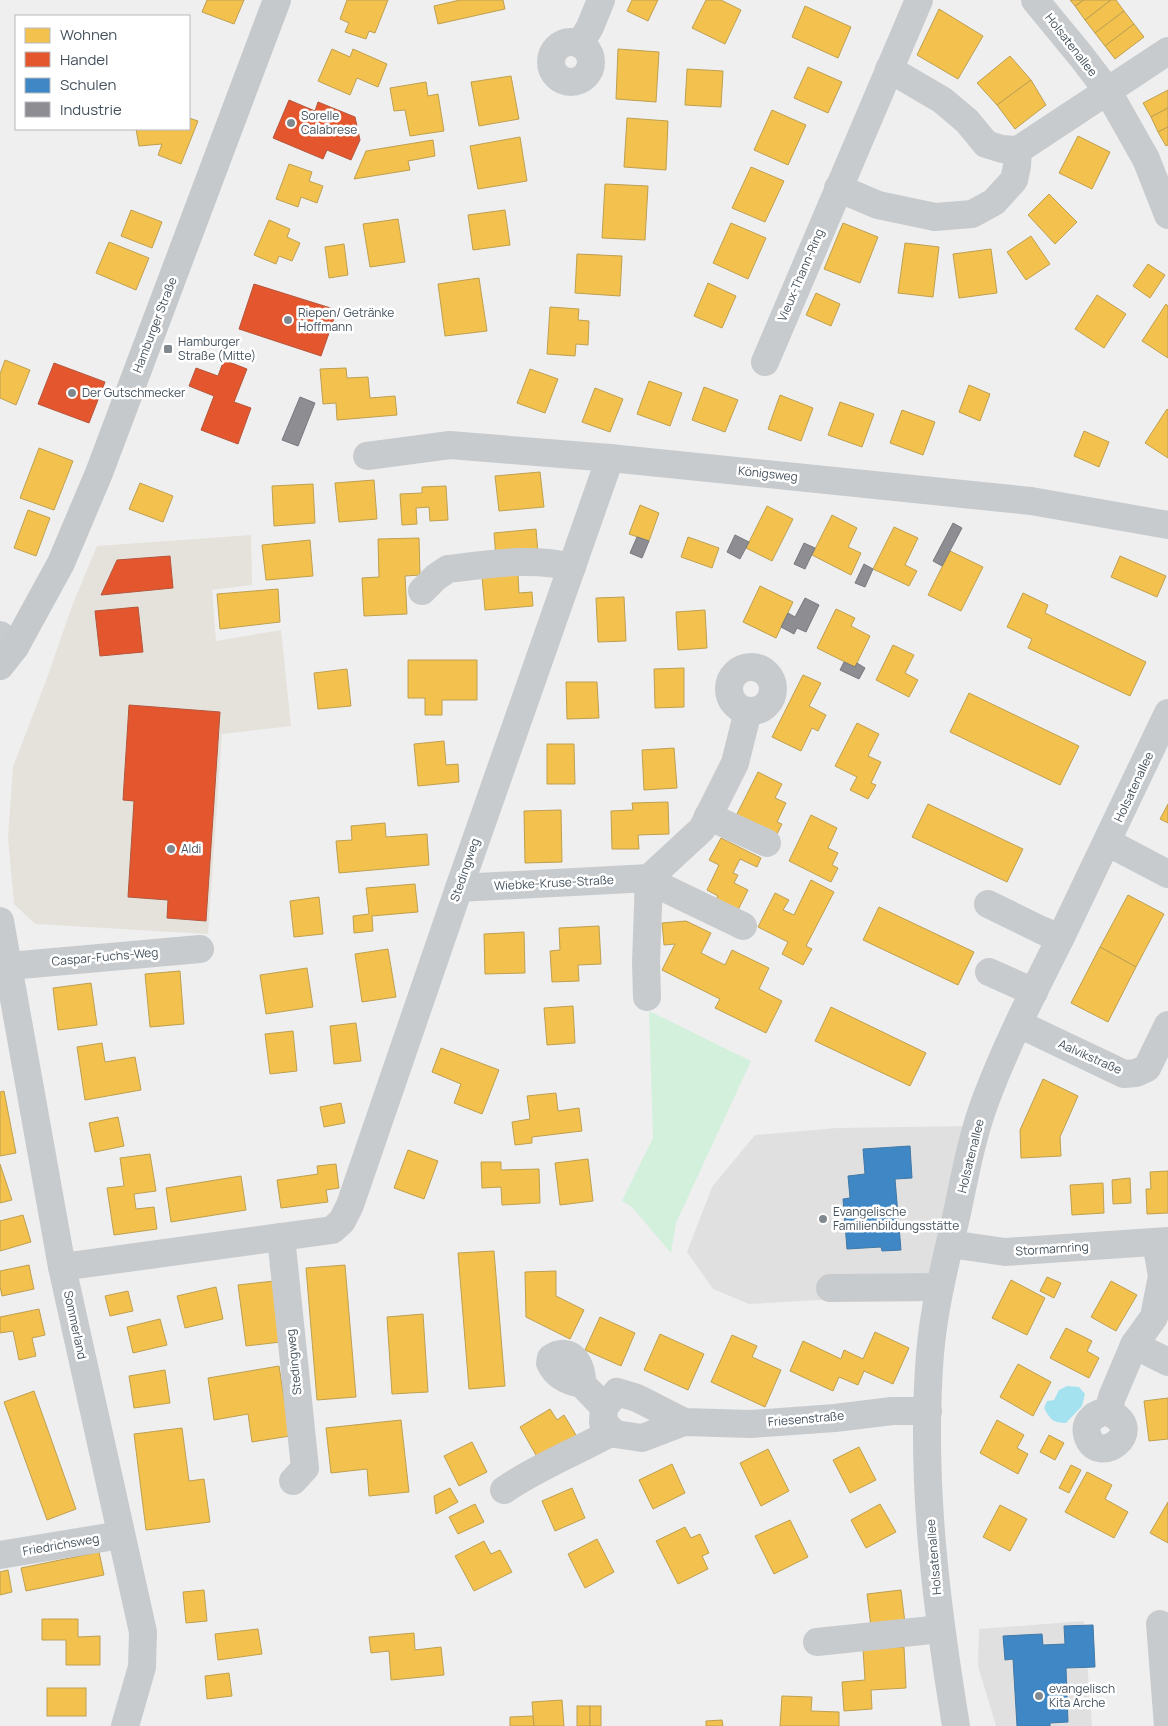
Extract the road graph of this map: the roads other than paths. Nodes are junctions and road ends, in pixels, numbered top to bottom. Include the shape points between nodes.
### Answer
1 (277, 0) edge
2 (601, 0) edge
3 (919, 0) edge
4 (1035, 0) edge
5 (580, 44) dead end
6 (1168, 51) edge
7 (890, 69) junction
8 (1107, 90) junction
9 (1018, 150) junction
10 (838, 188) junction
11 (1168, 215) edge
12 (765, 362) dead end
13 (367, 456) dead end
14 (610, 458) junction
15 (1168, 525) edge
16 (572, 567) junction
17 (422, 591) dead end
18 (5, 649) edge
19 (748, 711) dead end
20 (1168, 713) edge
21 (708, 816) junction
22 (1107, 842) junction
23 (767, 843) dead end
24 (1168, 874) edge
25 (649, 878) junction
26 (459, 888) junction
27 (988, 904) dead end
28 (0, 921) edge
29 (743, 926) dead end
30 (1060, 938) junction
31 (200, 949) dead end
32 (9, 966) junction
33 (989, 972) dead end
34 (1034, 992) junction
35 (647, 997) dead end
36 (1019, 1024) junction
37 (1168, 1025) edge
38 (282, 1238) junction
39 (1162, 1242) edge
40 (950, 1244) junction
41 (62, 1267) junction
42 (940, 1287) junction
43 (830, 1288) dead end
44 (1134, 1345) junction
45 (1168, 1362) edge
46 (582, 1384) dead end
47 (928, 1411) junction
48 (1108, 1412) dead end
49 (608, 1419) junction
50 (684, 1422) junction
51 (293, 1481) dead end
52 (504, 1490) dead end
53 (121, 1535) junction
54 (0, 1555) edge
55 (1160, 1624) dead end
56 (941, 1629) junction
57 (817, 1642) dead end
58 (125, 1726) edge
59 (956, 1726) edge
60 (1168, 1726) edge

1 - 18 main road, Hamburger Straße via 99,473 61,563
2 - 5 street
3 - 7 street, Vieux-Thann-Ring
4 - 8 street, Holsatenallee
6 - 8 street
7 - 9 street via 942,100 986,144
7 - 10 street, Vieux-Thann-Ring
8 - 9 street
8 - 11 street via 1146,159
9 - 10 street via 1014,180 994,202 972,214 935,217 878,205
10 - 12 street, Vieux-Thann-Ring
13 - 14 street, Königsweg via 450,444
14 - 15 street, Königsweg via 1032,501
14 - 16 street, Stedingweg
16 - 17 street via 534,561 448,569
16 - 26 street, Stedingweg
19 - 21 street via 735,763
20 - 22 street, Holsatenallee
21 - 23 street
21 - 25 street via 702,829
22 - 24 street
22 - 30 street, Holsatenallee
25 - 26 street, Wiebke-Kruse-Straße
25 - 29 street
25 - 35 street
26 - 38 street, Stedingweg via 342,1221 332,1230
27 - 30 street
28 - 32 street, Sommerland
30 - 34 street, Holsatenallee
31 - 32 street, Caspar-Fuchs-Weg
32 - 41 street, Sommerland
33 - 34 street
34 - 36 street, Holsatenallee
36 - 37 street, Aalvikstraße via 1124,1074 1136,1074 1147,1068
36 - 40 street, Holsatenallee via 986,1099 972,1144
38 - 41 street, Stedingweg
38 - 51 street, Stedingweg via 305,1468
39 - 40 street, Stormarnring via 1005,1252
39 - 44 street, Stormarnring via 1162,1276 1154,1317
40 - 42 street, Holsatenallee
41 - 53 street, Sommerland
42 - 43 street
42 - 47 street, Holsatenallee via 931,1352
44 - 45 street
44 - 48 street, Stormarnring
46 - 49 street
47 - 50 street, Friesenstraße via 892,1411 751,1424
47 - 56 street, Holsatenallee via 930,1512
49 - 50 street, Friesenstraße via 615,1434 642,1438
49 - 50 street, Friesenstraße via 618,1392
49 - 52 street via 590,1445 523,1476
53 - 54 street, Friedrichsweg
53 - 58 street, Sommerland via 143,1632 142,1667
55 - 60 street
56 - 57 street
56 - 59 street, Holsatenallee

